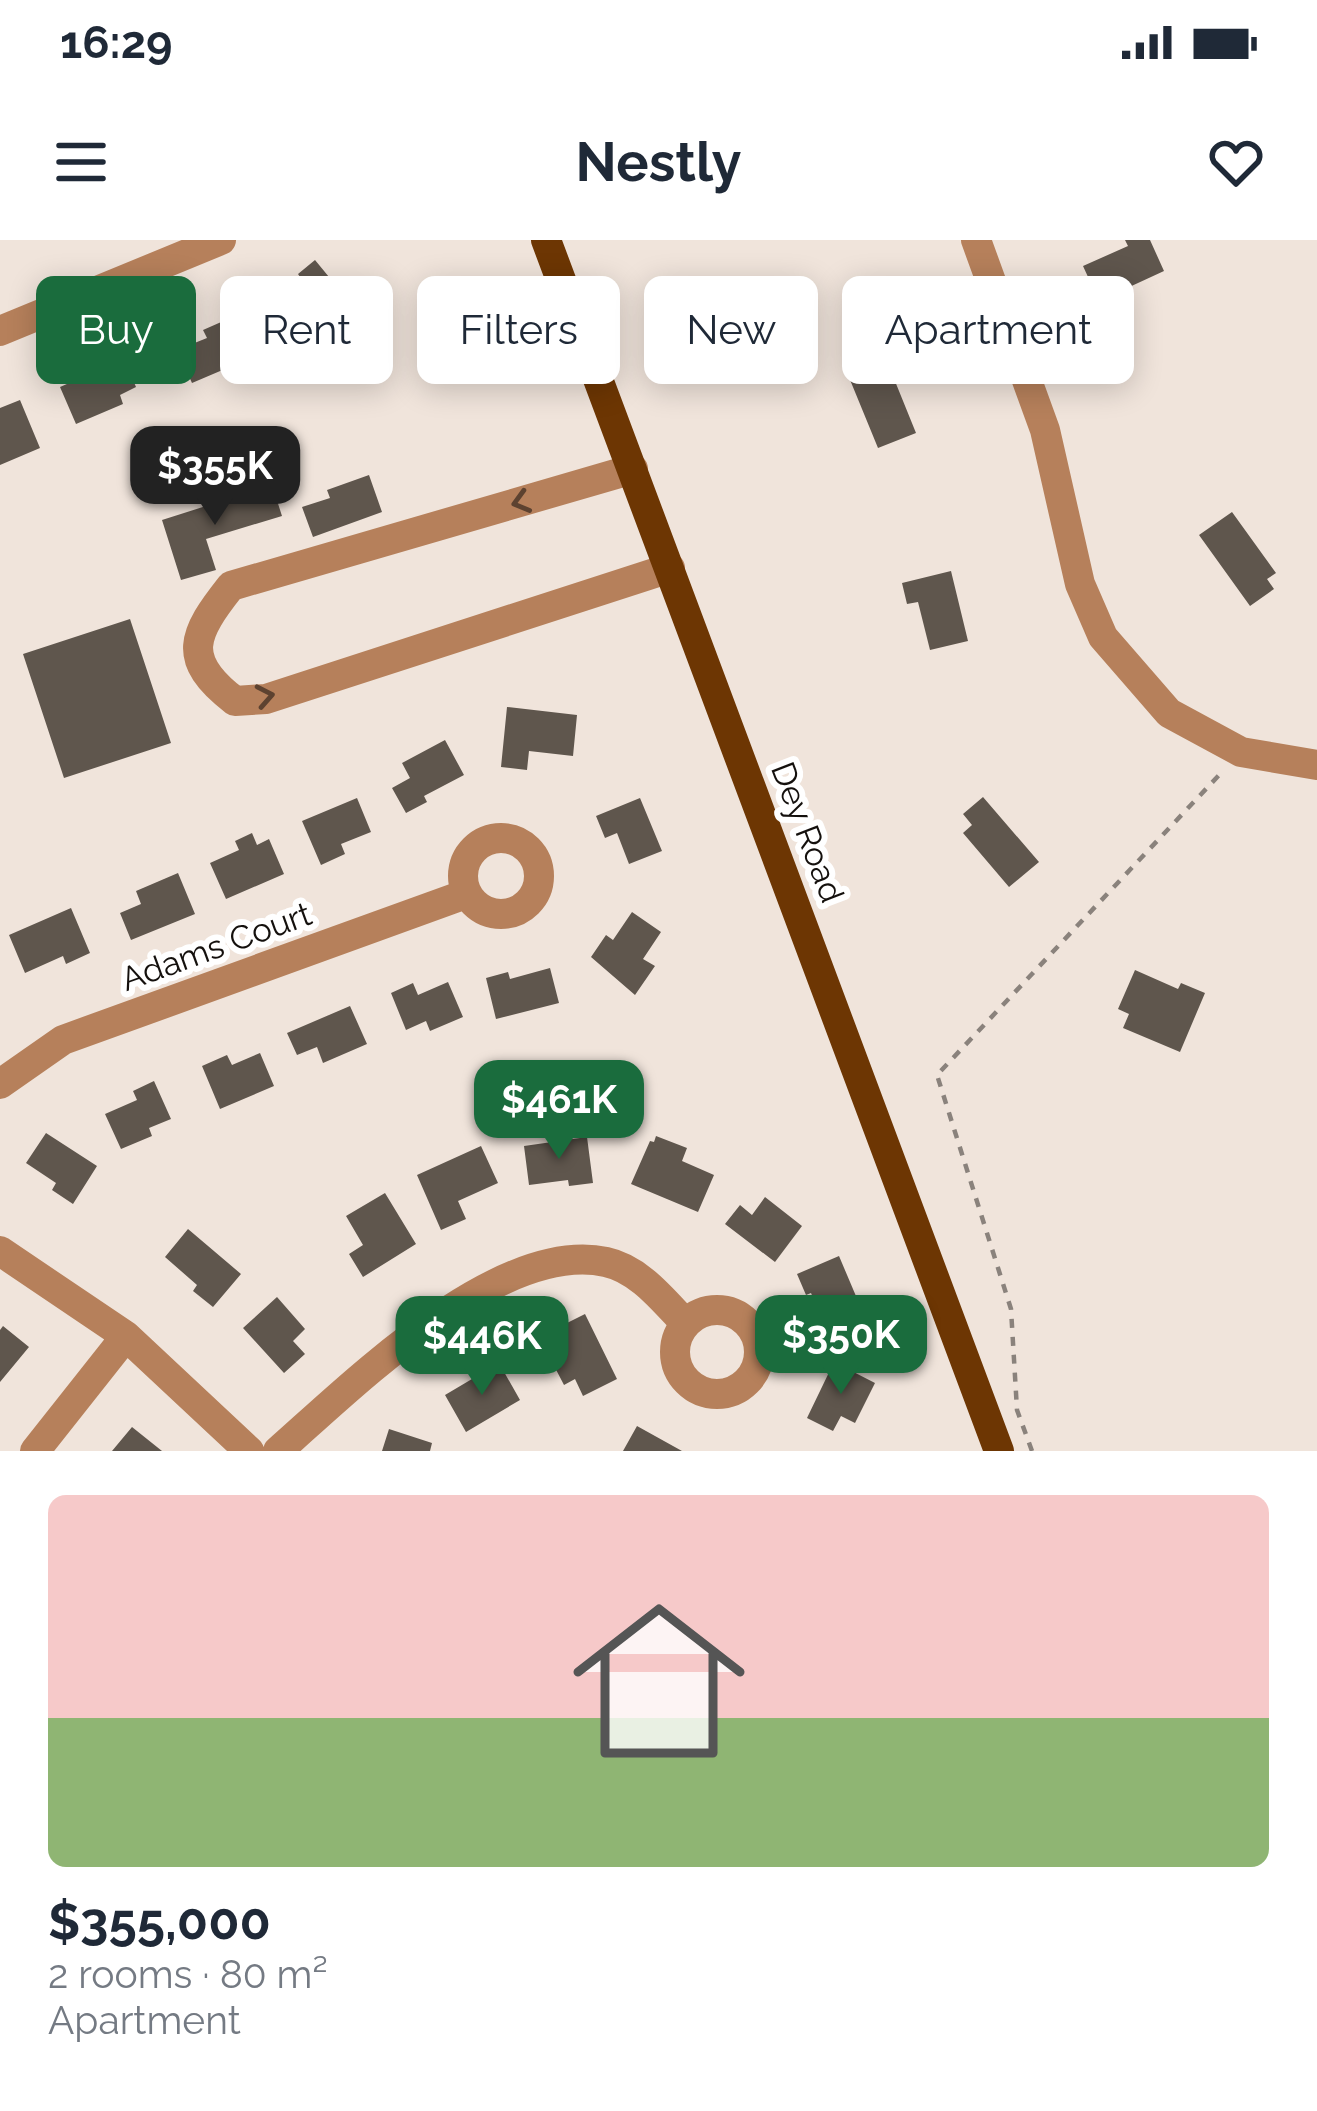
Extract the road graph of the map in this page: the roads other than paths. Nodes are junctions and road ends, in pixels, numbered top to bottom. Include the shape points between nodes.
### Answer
1 (221, 240) edge
2 (546, 240) edge
3 (976, 240) edge
4 (0, 331) edge
5 (633, 469) junction
6 (670, 568) junction
7 (1317, 765) edge
8 (466, 893) dead end
9 (0, 1084) edge
10 (0, 1251) edge
11 (685, 1324) dead end
12 (126, 1336) junction
13 (35, 1451) edge
14 (249, 1451) edge
15 (278, 1451) edge
16 (1000, 1451) edge

1 - 4 street
2 - 5 main road, Dey Road
3 - 7 street via 1045,430 1080,584 1102,637 1169,712 1241,752
5 - 6 main road, Dey Road
5 -> 6 street via 231,586 204,620 195,651 207,680 235,701 266,699
6 - 16 main road, Dey Road
8 - 9 street, Adams Court via 63,1040
10 - 12 street
11 - 15 street via 628,1270 608,1262 562,1260 531,1269 405,1340
12 - 13 street
12 - 14 street

